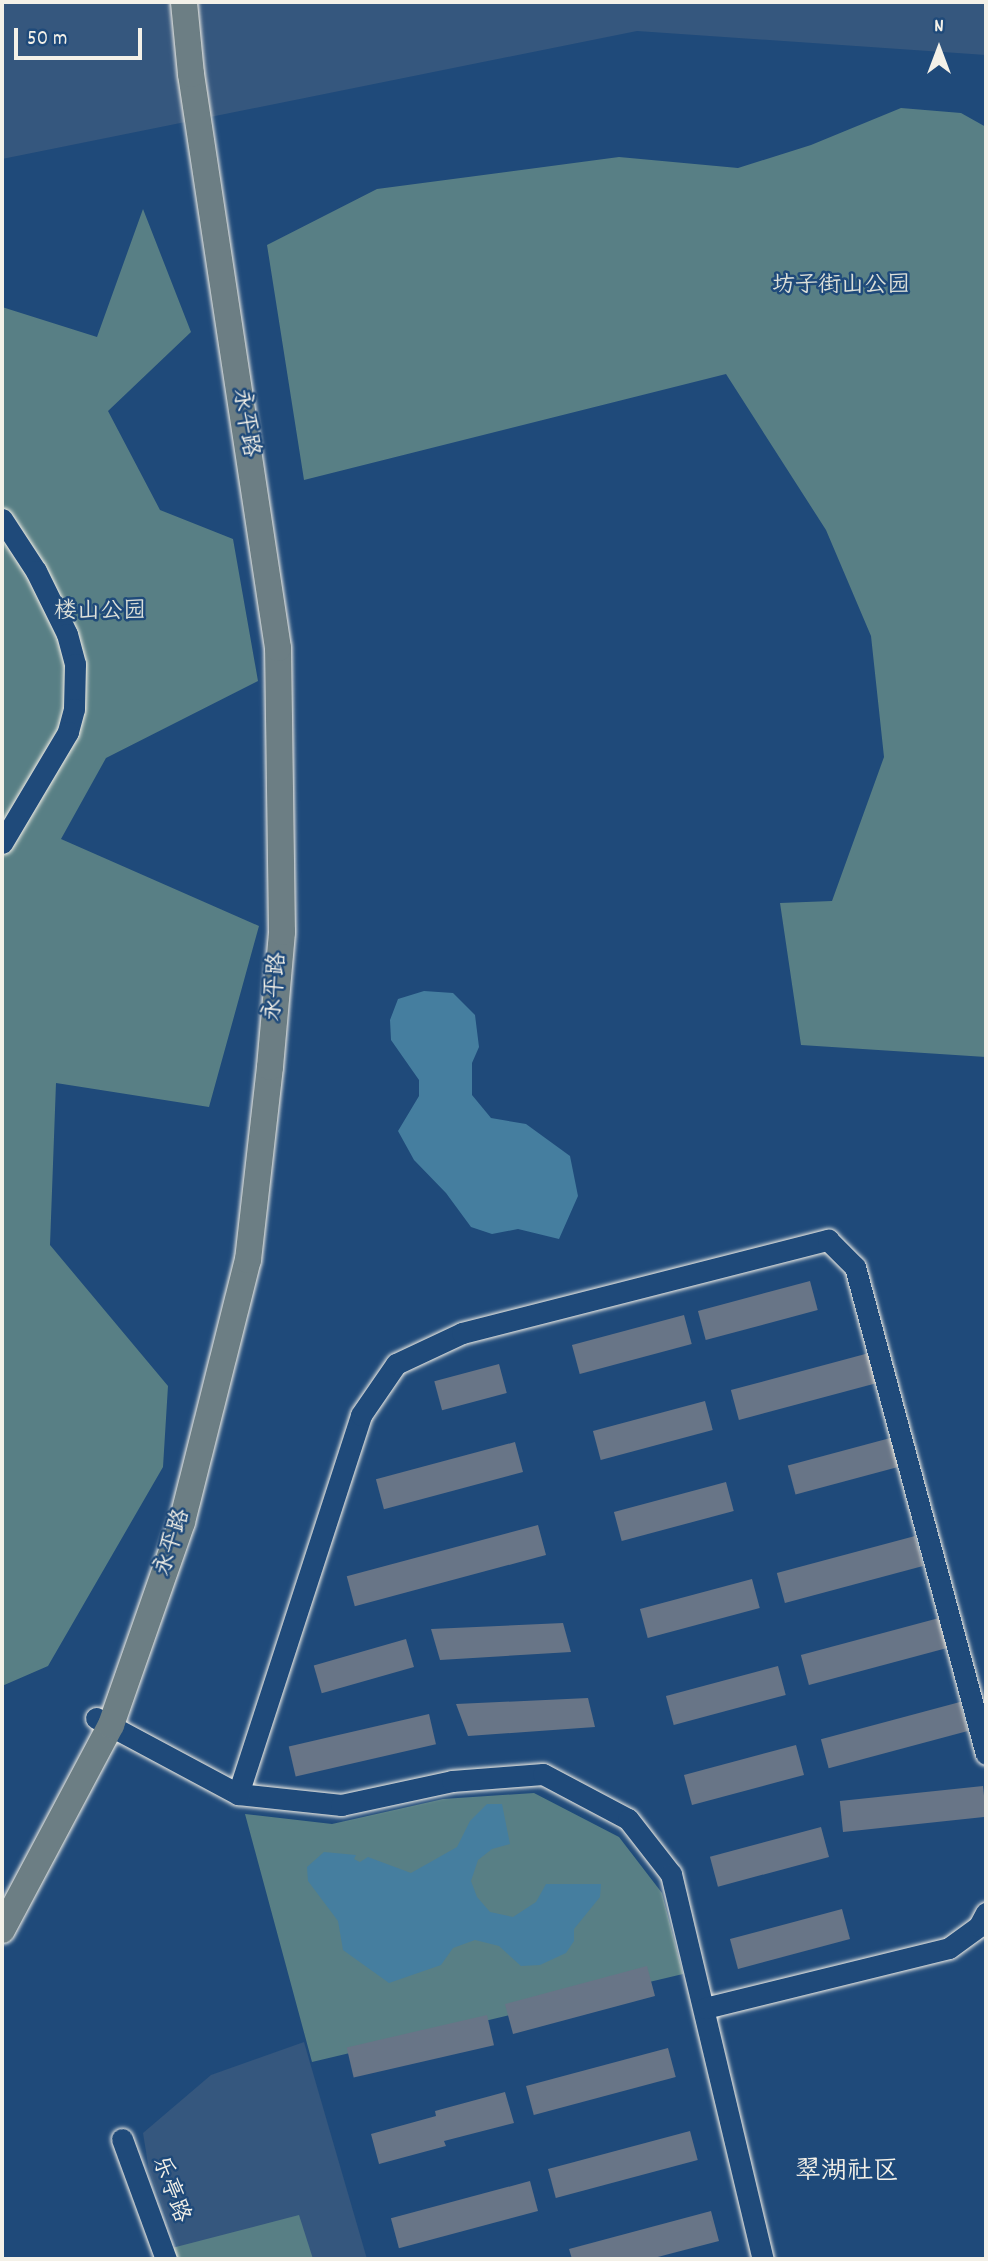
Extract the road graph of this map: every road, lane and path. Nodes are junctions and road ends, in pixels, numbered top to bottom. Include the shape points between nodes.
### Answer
1 (169, 2) edge
2 (184, 2) edge
3 (2, 519) edge
4 (2, 842) edge
5 (104, 1722) junction
6 (986, 1754) edge
7 (238, 1794) junction
8 (2, 1904) edge
9 (986, 1913) edge
10 (2, 1930) edge
11 (705, 2008) junction
12 (122, 2138) dead end
13 (166, 2259) edge
14 (763, 2259) edge

1 - 5 main road, 永平路 via 260,620 267,932 233,1258 168,1518
2 - 5 main road, 永平路 via 278,648 282,932 248,1260 182,1522
3 - 4 street via 36,571 67,634 75,664 74,709 68,732
5 - 7 street
5 - 8 main road, 永平路
5 - 10 main road, 永平路
6 - 7 street via 855,1267 828,1240 462,1333 396,1364 361,1415
7 - 11 street via 341,1805 452,1781 542,1774 628,1819 671,1874
9 - 11 street via 979,1926 949,1948
11 - 14 street
12 - 13 street, 乐亭路

